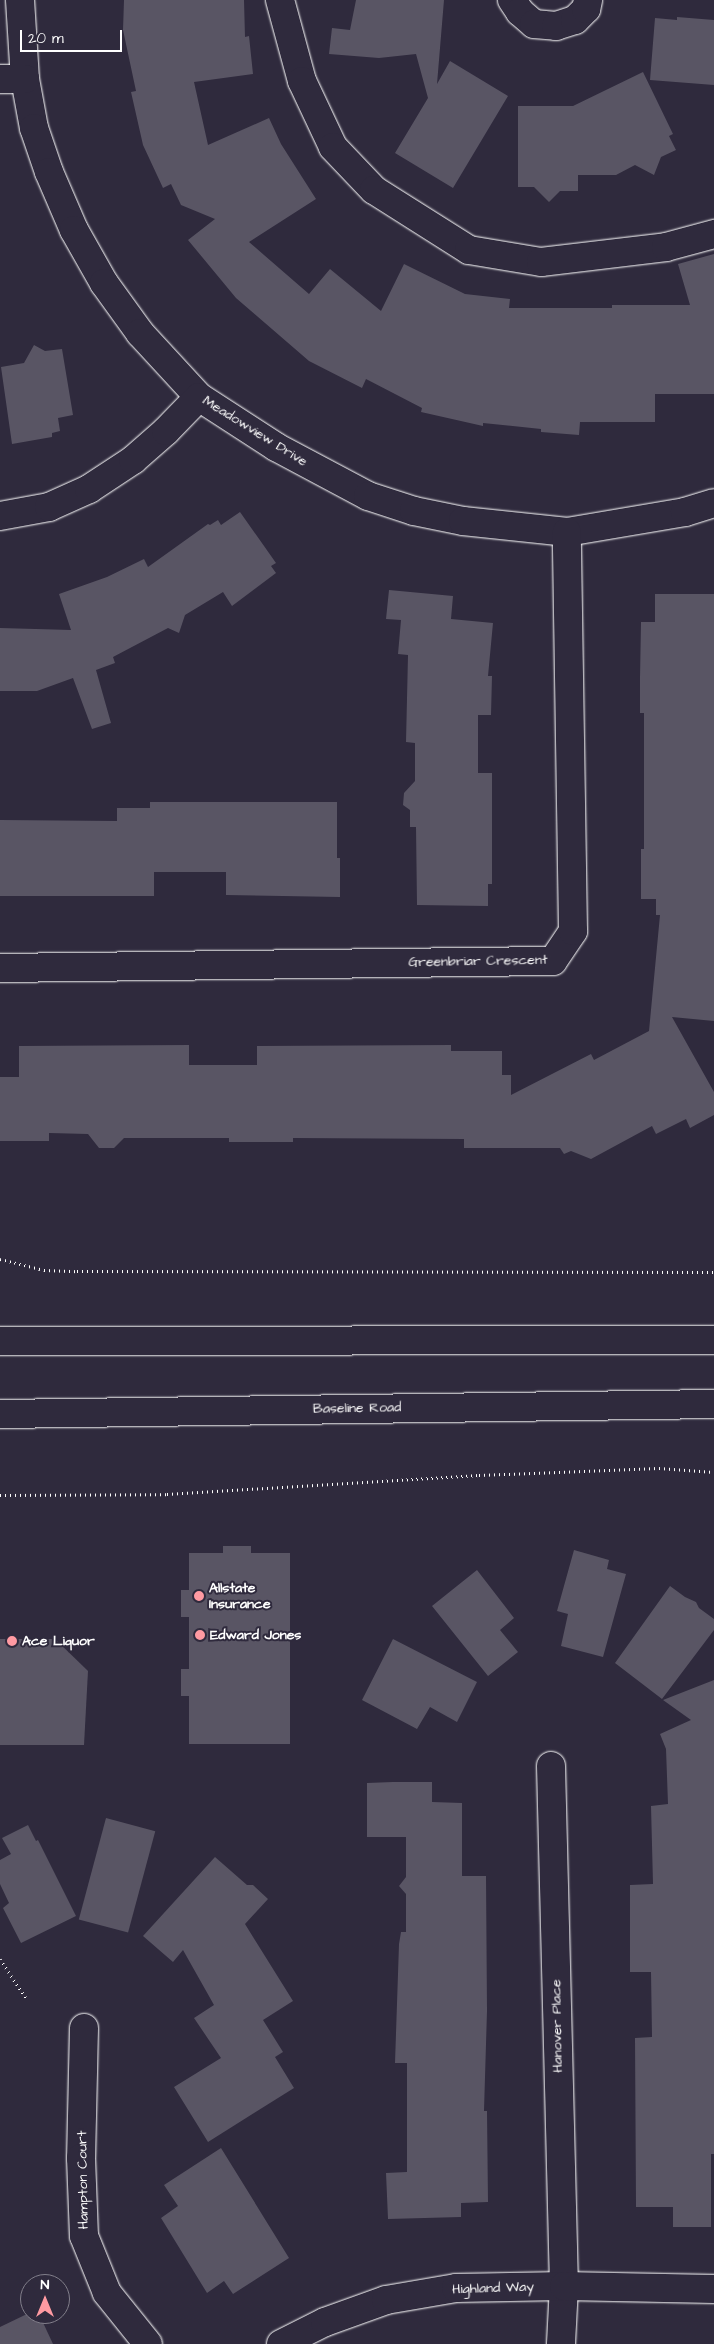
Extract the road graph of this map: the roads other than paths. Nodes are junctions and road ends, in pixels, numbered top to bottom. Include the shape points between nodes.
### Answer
1 (20, 0) edge
2 (280, 0) edge
3 (512, 0) edge
4 (588, 0) edge
5 (13, 79) edge
6 (714, 234) edge
7 (199, 397) junction
8 (714, 503) edge
9 (0, 516) edge
10 (567, 532) junction
11 (0, 968) edge
12 (714, 1340) edge
13 (0, 1341) edge
14 (714, 1404) edge
15 (0, 1414) edge
16 (551, 1766) dead end
17 (84, 2028) dead end
18 (564, 2286) junction
19 (714, 2289) edge
20 (148, 2344) edge
21 (281, 2344) edge
22 (561, 2344) edge

1 - 5 street, Meadowview Drive
2 - 6 street via 302,81 333,147 374,190 470,250 541,262 666,247
3 - 4 street via 534,24 556,26 575,20 586,9
5 - 7 street, Meadowview Drive via 74,230 104,283 140,333
7 - 9 street via 133,460 89,489 50,507
7 - 10 street, Meadowview Drive via 276,447 368,496 414,511 463,521
8 - 10 street, Meadowview Drive via 684,512
10 - 11 street, Greenbriar Crescent via 573,931 553,961
12 - 13 street
14 - 15 street, Baseline Road
16 - 18 street, Hanover Place
17 - 20 street, Hampton Court via 81,2167 84,2236 107,2293
18 - 19 street, Highland Way
18 - 21 street, Highland Way via 456,2288 386,2300 325,2322
18 - 22 street, Hanover Place

